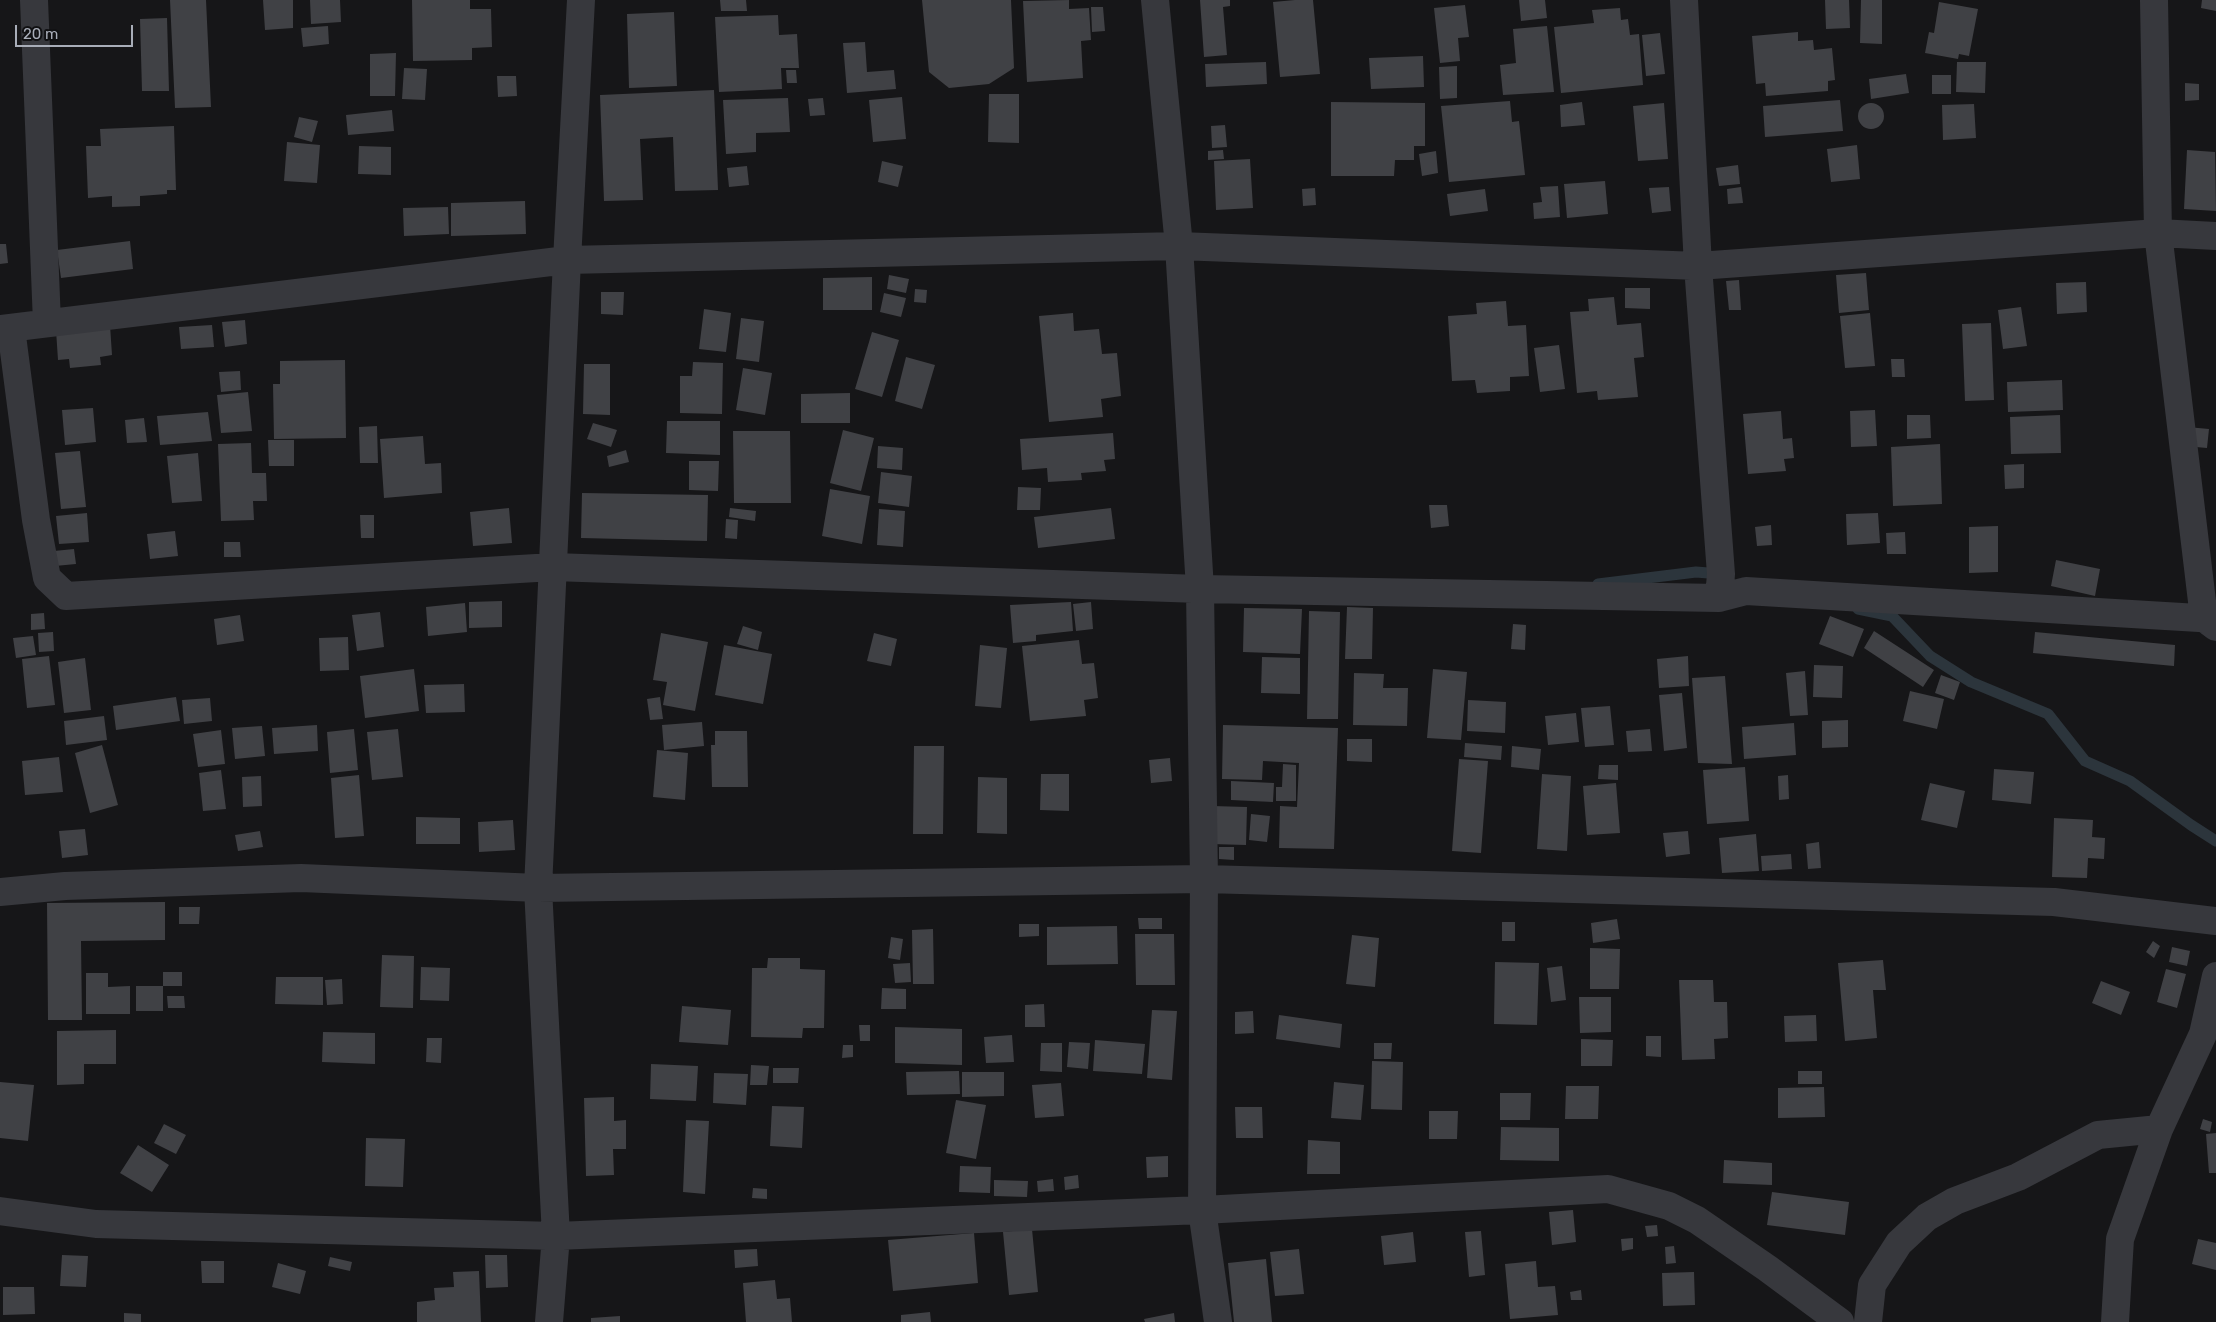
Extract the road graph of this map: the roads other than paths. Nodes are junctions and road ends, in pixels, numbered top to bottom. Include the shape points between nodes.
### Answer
1 (34, 0) edge
2 (581, 0) edge
3 (1155, 0) edge
4 (1684, 0) edge
5 (2154, 0) edge
6 (2158, 233) junction
7 (2216, 236) edge
8 (1179, 246) junction
9 (567, 260) junction
10 (1698, 266) junction
11 (47, 323) junction
12 (6, 328) edge
13 (553, 566) junction
14 (1200, 588) junction
15 (1719, 598) junction
16 (2212, 621) edge
17 (1204, 879) junction
18 (538, 888) junction
19 (0, 892) edge
20 (2216, 921) edge
21 (2216, 976) edge
22 (2159, 1129) junction
23 (1202, 1210) junction
24 (0, 1211) edge
25 (556, 1236) junction
26 (549, 1322) edge
27 (1218, 1322) edge
28 (1840, 1322) edge
29 (1868, 1322) edge
30 (2115, 1322) edge

1 - 11 street
2 - 9 street
3 - 8 street
4 - 10 street
5 - 6 street
6 - 7 street
6 - 10 street
6 - 16 street
8 - 9 street
8 - 10 street
8 - 14 street
9 - 11 street
9 - 13 street
10 - 15 street via 1721,574
11 - 12 street
12 - 13 street via 46,578 66,596
13 - 14 street
13 - 18 street
14 - 15 street
14 - 17 street
15 - 16 street via 1746,591
17 - 18 street
17 - 20 street via 2054,902
17 - 23 street
18 - 19 street via 301,878 65,886
18 - 25 street
21 - 22 street via 2203,1034
22 - 29 street via 2098,1135 2018,1178 1955,1201 1927,1216 1899,1243 1872,1285
22 - 30 street via 2120,1239
23 - 25 street
23 - 27 street
23 - 28 street via 1608,1189 1670,1206 1697,1220
24 - 25 street via 96,1224
25 - 26 street

